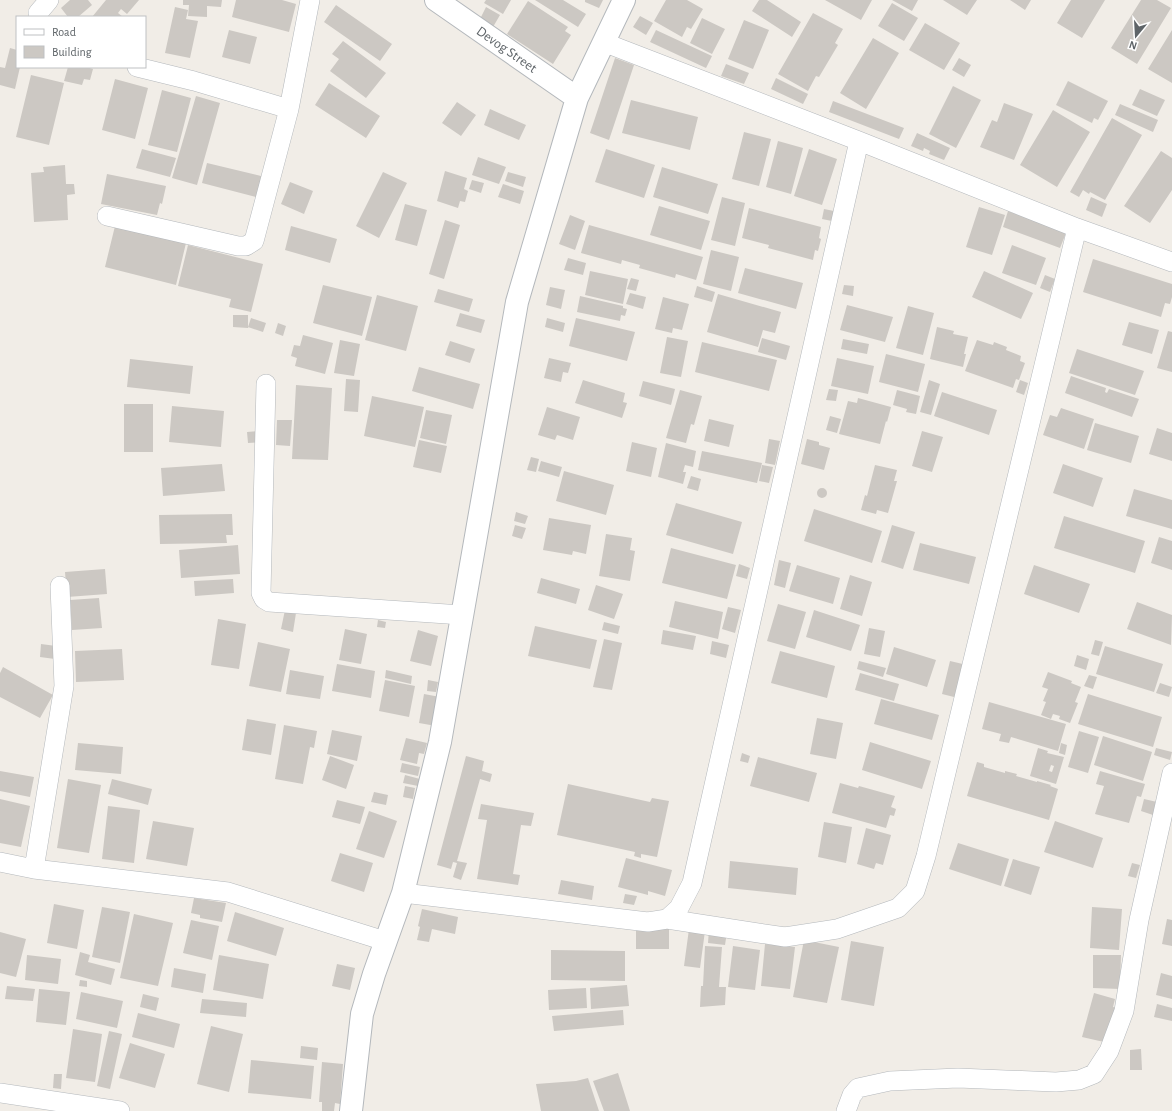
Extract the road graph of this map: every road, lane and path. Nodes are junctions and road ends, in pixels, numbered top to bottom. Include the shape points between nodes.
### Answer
1 (310, 0) edge
2 (436, 0) edge
3 (624, 0) edge
4 (604, 42) junction
5 (140, 68) edge
6 (578, 98) junction
7 (289, 109) junction
8 (859, 141) junction
9 (107, 216) dead end
10 (1077, 228) junction
11 (1172, 262) edge
12 (266, 384) dead end
13 (60, 586) dead end
14 (462, 615) junction
15 (1171, 781) edge
16 (0, 862) edge
17 (34, 869) junction
18 (403, 893) junction
19 (667, 919) junction
20 (385, 941) junction
21 (0, 1093) edge
22 (120, 1111) edge
23 (351, 1111) edge
24 (846, 1111) edge

1 - 7 street
2 - 6 street, Devog Street
3 - 4 street
4 - 6 street
4 - 8 street
5 - 7 street
6 - 14 street via 516,302
7 - 9 street via 254,241 246,246
8 - 10 street
8 - 19 street via 692,883 679,908
10 - 11 street
10 - 19 street via 915,891 898,908 837,929 785,937
12 - 14 street via 261,593 264,599 269,602
13 - 17 street via 64,686
14 - 18 street via 440,742
15 - 24 street via 1139,920 1124,1011 1109,1051 1094,1074 1079,1080 1056,1082 958,1078 890,1081 858,1088 852,1095
16 - 17 street
17 - 20 street via 228,892
18 - 19 street via 648,922
18 - 20 street
20 - 23 street via 362,1014
21 - 22 street

